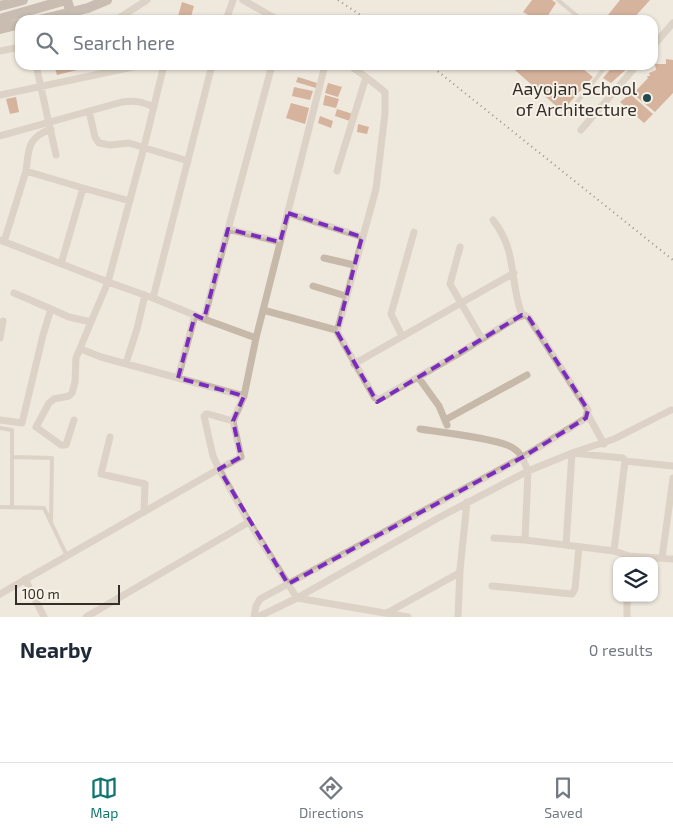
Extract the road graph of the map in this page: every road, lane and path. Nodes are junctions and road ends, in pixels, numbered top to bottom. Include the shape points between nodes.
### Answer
1 (20, 0) edge
2 (67, 0) edge
3 (107, 0) edge
4 (147, 0) edge
5 (233, 0) edge
6 (243, 0) edge
7 (558, 0) edge
8 (0, 6) edge
9 (59, 15) edge
10 (72, 15) edge
11 (124, 15) edge
12 (228, 15) edge
13 (269, 15) edge
14 (576, 15) edge
15 (0, 19) edge
16 (673, 23) edge
17 (15, 25) edge
18 (0, 29) edge
19 (658, 40) edge
20 (15, 48) edge
21 (0, 51) edge
22 (37, 70) edge
23 (119, 70) edge
24 (163, 70) edge
25 (211, 70) edge
26 (271, 70) edge
27 (324, 70) edge
28 (357, 70) edge
29 (603, 70) edge
30 (633, 70) edge
31 (366, 76) junction
32 (40, 87) junction
33 (0, 95) edge
34 (154, 107) junction
35 (89, 111) junction
36 (566, 116) dead end
37 (50, 125) junction
38 (582, 130) dead end
39 (0, 136) edge
40 (144, 147) junction
41 (56, 155) dead end
42 (188, 160) junction
43 (336, 171) dead end
44 (26, 172) junction
45 (83, 188) junction
46 (130, 201) junction
47 (288, 213) junction
48 (493, 220) dead end
49 (228, 229) junction
50 (414, 232) dead end
51 (362, 237) junction
52 (2, 241) edge
53 (280, 242) junction
54 (460, 247) dead end
55 (324, 258) dead end
56 (61, 264) junction
57 (354, 265) junction
58 (514, 273) junction
59 (108, 282) junction
60 (313, 286) dead end
61 (14, 293) dead end
62 (145, 295) junction
63 (346, 296) junction
64 (152, 298) junction
65 (460, 302) junction
66 (51, 309) junction
67 (263, 310) junction
68 (195, 315) junction
69 (522, 315) junction
70 (204, 319) junction
71 (3, 322) dead end
72 (91, 322) junction
73 (336, 330) junction
74 (402, 336) junction
75 (0, 338) edge
76 (256, 338) junction
77 (482, 339) junction
78 (81, 349) junction
79 (126, 363) junction
80 (354, 364) junction
81 (528, 375) dead end
82 (418, 377) junction
83 (178, 378) junction
84 (244, 396) junction
85 (671, 410) dead end
86 (587, 413) junction
87 (0, 420) edge
88 (74, 420) dead end
89 (233, 421) junction
90 (0, 428) edge
91 (420, 429) dead end
92 (110, 437) dead end
93 (604, 444) junction
94 (572, 453) junction
95 (12, 457) junction
96 (523, 457) junction
97 (625, 461) junction
98 (673, 466) edge
99 (219, 469) junction
100 (528, 471) junction
101 (673, 478) edge
102 (467, 502) junction
103 (0, 507) edge
104 (12, 507) junction
105 (144, 512) junction
106 (51, 522) junction
107 (249, 522) junction
108 (494, 538) dead end
109 (525, 540) junction
110 (566, 545) junction
111 (579, 547) junction
112 (614, 551) junction
113 (67, 556) junction
114 (627, 557) edge
115 (658, 558) edge
116 (662, 558) junction
117 (673, 559) edge
118 (460, 570) junction
119 (25, 579) junction
120 (288, 584) junction
121 (492, 586) dead end
122 (0, 594) edge
123 (297, 598) junction
124 (627, 602) edge
125 (387, 613) junction
126 (44, 617) edge
127 (86, 617) edge
128 (254, 617) edge
129 (258, 617) edge
130 (408, 617) edge
131 (458, 617) edge
132 (627, 617) edge

1 - 8 main road
2 - 10 main road
2 - 15 main road
3 - 9 main road, bridge
4 - 11 street
5 - 12 street
6 - 13 street
7 - 14 lane
16 - 19 street
17 - 18 main road
20 - 21 street
22 - 32 street
23 - 32 street
24 - 34 street
25 - 42 street
26 - 49 street
27 - 47 street
28 - 31 street
29 - 36 lane
30 - 38 street
31 - 43 street
31 - 51 street via 384,91 386,102 376,189
32 - 33 street
32 - 37 street
34 - 35 street via 133,101
34 - 40 street
35 - 37 street
35 - 40 street via 99,144 129,142
37 - 39 street
37 - 41 street
37 - 44 street via 35,137 29,150
40 - 42 street
40 - 46 street
42 - 64 street
44 - 45 street
44 - 52 street
45 - 46 street
45 - 56 street
46 - 59 street
47 - 51 street
47 - 53 street
48 - 58 street via 502,232
49 - 53 street
49 - 70 street
50 - 74 street via 391,314
51 - 57 street
52 - 56 street
53 - 67 street
54 - 65 street via 450,284
55 - 57 street
56 - 59 street
57 - 63 street
58 - 65 street
58 - 69 street
59 - 62 street
59 - 72 street
60 - 63 street
61 - 66 street
62 - 64 street
62 - 79 street
63 - 73 street
64 - 68 street
65 - 74 street
65 - 77 street
66 - 72 street
66 - 87 street via 22,423
67 - 73 street
67 - 76 street
68 - 70 street
68 - 83 street
69 - 77 street
69 - 86 street via 529,318
70 - 76 street
71 - 75 street
72 - 78 street
73 - 80 street
74 - 80 street
76 - 84 street
77 - 82 street
78 - 79 street
78 - 88 street via 76,358 72,393 54,399 36,427 60,445 66,445
79 - 83 street
80 - 82 street via 372,395 378,399
81 - 82 street via 446,423 439,406
83 - 84 street
84 - 89 street
85 - 93 street
86 - 93 street
86 - 96 street via 586,418
89 - 99 street via 242,457
89 - 99 street via 208,414 204,416
90 - 95 lane via 12,430
91 - 96 street via 500,442 513,447
92 - 105 street via 101,474 145,484
93 - 94 street
94 - 97 street via 623,458
94 - 100 street
94 - 110 street
95 - 104 lane
95 - 106 lane via 52,458
96 - 100 street
96 - 120 street
97 - 98 street
97 - 112 street
99 - 105 street
99 - 107 street
100 - 102 street
100 - 109 street
101 - 116 street
102 - 118 street
102 - 123 street
103 - 104 lane
104 - 106 lane via 44,508
105 - 113 street
106 - 113 lane
107 - 120 street
107 - 127 street
108 - 109 street
109 - 110 street
110 - 111 street
111 - 112 street
111 - 121 street via 572,594
112 - 114 street
113 - 119 street
115 - 116 street
116 - 117 street
118 - 125 street
118 - 131 street
119 - 122 street
119 - 126 street
120 - 123 street
120 - 128 street via 260,600
123 - 125 street
123 - 129 street
124 - 132 street
125 - 130 street

